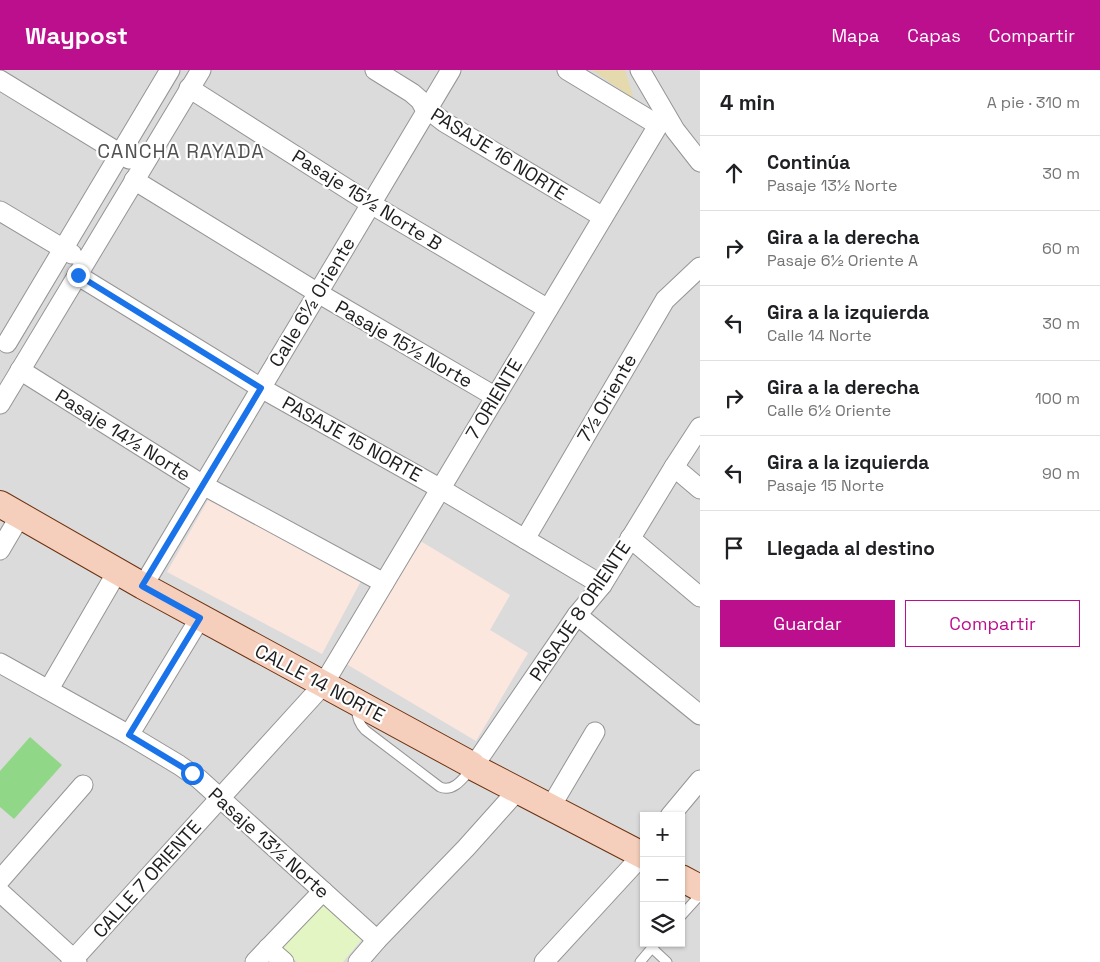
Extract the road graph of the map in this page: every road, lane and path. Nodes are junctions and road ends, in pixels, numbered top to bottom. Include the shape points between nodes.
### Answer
1 (170, 70) edge
2 (374, 70) edge
3 (451, 70) edge
4 (567, 70) edge
5 (640, 70) edge
6 (195, 75) edge
7 (0, 80) edge
8 (426, 111) junction
9 (661, 119) junction
10 (119, 153) junction
11 (700, 162) edge
12 (138, 174) junction
13 (371, 204) junction
14 (0, 211) edge
15 (603, 217) junction
16 (63, 248) junction
17 (700, 266) edge
18 (82, 268) junction
19 (318, 293) junction
20 (548, 309) junction
21 (3, 341) edge
22 (24, 363) junction
23 (261, 388) junction
24 (496, 397) junction
25 (0, 404) edge
26 (700, 427) edge
27 (674, 468) junction
28 (203, 485) junction
29 (441, 489) junction
30 (700, 489) edge
31 (10, 510) edge
32 (630, 538) junction
33 (525, 539) junction
34 (0, 550) edge
35 (117, 572) junction
36 (384, 584) junction
37 (602, 585) junction
38 (142, 586) junction
39 (700, 597) edge
40 (577, 615) junction
41 (200, 618) junction
42 (0, 662) edge
43 (323, 685) junction
44 (49, 689) junction
45 (357, 703) junction
46 (700, 715) edge
47 (596, 732) dead end
48 (129, 735) junction
49 (473, 767) junction
50 (700, 780) edge
51 (83, 785) dead end
52 (517, 791) junction
53 (220, 798) junction
54 (550, 808) junction
55 (673, 812) edge
56 (640, 852) edge
57 (640, 857) edge
58 (0, 880) edge
59 (685, 880) edge
60 (700, 888) edge
61 (0, 892) edge
62 (323, 892) junction
63 (700, 895) edge
64 (685, 912) edge
65 (377, 940) junction
66 (653, 947) edge
67 (655, 947) edge
68 (268, 948) junction
69 (74, 961) edge
70 (255, 962) edge
71 (284, 962) edge
72 (358, 962) edge
73 (544, 962) edge
74 (640, 962) edge
75 (667, 962) edge

1 - 10 street
2 - 8 street, PASAJE 16 NORTE via 412,93
3 - 8 street, Calle 6½ Oriente
4 - 9 street
5 - 9 street
6 - 12 street
6 - 13 street, Pasaje 15½ Norte B
7 - 10 street, Pasaje 15½ Norte
8 - 13 street, Calle 6½ Oriente
8 - 15 street, PASAJE 16 NORTE
9 - 11 street via 675,130
9 - 15 street, 7 ORIENTE
10 - 12 street, Pasaje 15½ Norte
10 - 16 street
12 - 18 street
12 - 19 street, Pasaje 15½ Norte
13 - 19 street, Calle 6½ Oriente
13 - 20 street, Pasaje 15½ Norte B
14 - 16 street, PASAJE 15 NORTE
15 - 20 street, 7 ORIENTE
16 - 18 street, PASAJE 15 NORTE
16 - 21 street
17 - 33 street, 7½ Oriente via 665,300
18 - 22 street
18 - 23 street, PASAJE 15 NORTE
19 - 23 street, Calle 6½ Oriente
19 - 24 street, Pasaje 15½ Norte
20 - 24 street, 7 ORIENTE
21 - 22 street, Pasaje 14½ Norte
22 - 25 street
22 - 28 street, Pasaje 14½ Norte
23 - 28 street, Calle 6½ Oriente
23 - 29 street, PASAJE 15 NORTE
24 - 29 street, 7 ORIENTE
26 - 27 street, PASAJE 8 ORIENTE
27 - 30 street
27 - 32 street, PASAJE 8 ORIENTE
28 - 36 street, Pasaje 14½ Norte
28 - 38 street, Calle 6½ Oriente
29 - 33 street, PASAJE 15 NORTE
29 - 36 street, 7 ORIENTE
31 - 34 street
31 - 35 street, CALLE 14 NORTE
32 - 37 street, PASAJE 8 ORIENTE
32 - 39 street
33 - 37 street, PASAJE 15 NORTE
35 - 38 street, CALLE 14 NORTE
35 - 44 street
36 - 43 street, 7 ORIENTE
37 - 40 street, PASAJE 8 ORIENTE
38 - 41 street, CALLE 14 NORTE
40 - 46 street
40 - 49 street, PASAJE 8 ORIENTE
41 - 43 street, CALLE 14 NORTE
41 - 48 street
42 - 44 street, Pasaje 13½ Norte
43 - 45 street, CALLE 14 NORTE
43 - 53 street, CALLE 7 ORIENTE
44 - 48 street, Pasaje 13½ Norte
45 - 49 street, CALLE 14 NORTE
45 - 49 lane via 356,715 361,726 440,787 453,787
47 - 54 street
48 - 53 street, Pasaje 13½ Norte via 192,773
49 - 52 street, CALLE 14 NORTE
50 - 55 street
51 - 58 street
52 - 54 street, CALLE 14 NORTE
52 - 65 street
53 - 62 street, Pasaje 13½ Norte
53 - 69 street, CALLE 7 ORIENTE
54 - 56 street, CALLE 14 NORTE
57 - 73 street
59 - 60 street
61 - 69 street
62 - 65 street, Pasaje 13½ Norte
62 - 68 street
63 - 64 lane
65 - 72 street
66 - 74 lane
67 - 75 lane
68 - 70 street
68 - 71 street

